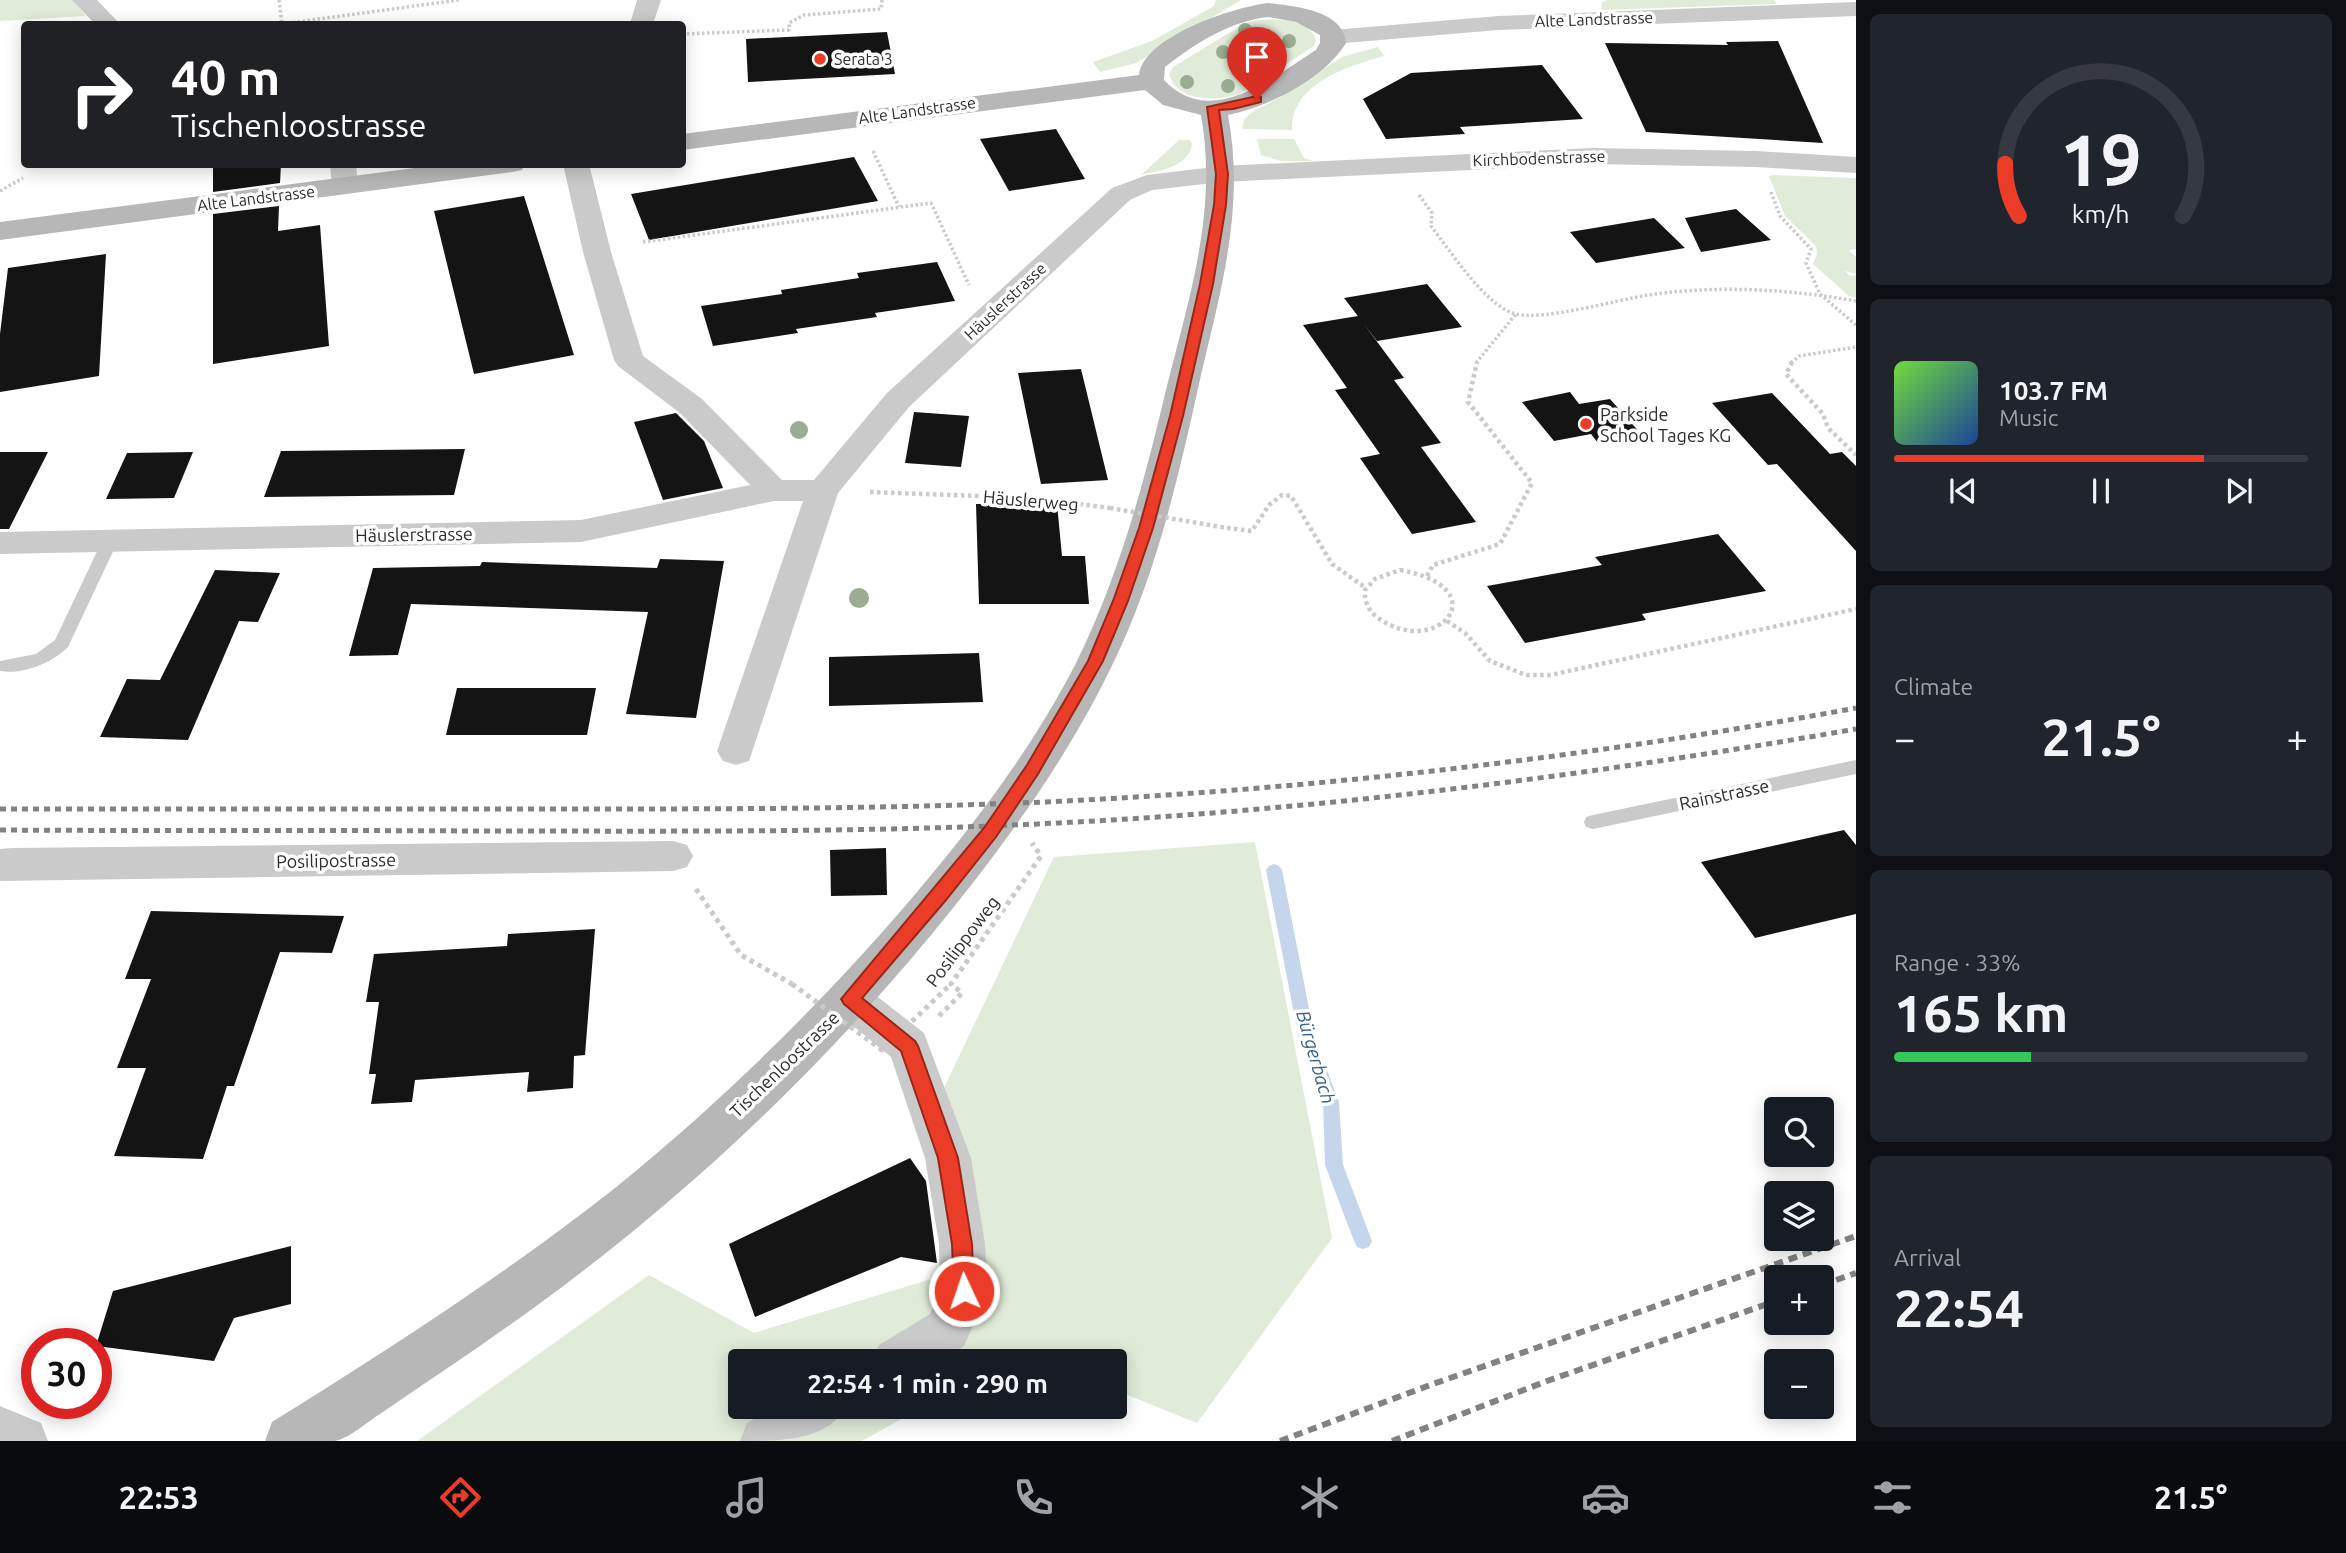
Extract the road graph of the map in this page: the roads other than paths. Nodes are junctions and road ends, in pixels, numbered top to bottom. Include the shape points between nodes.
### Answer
1 (84, 0) edge
2 (1252, 6) edge
3 (1285, 6) edge
4 (1856, 9) edge
5 (105, 21) edge
6 (1333, 37) junction
7 (1151, 81) junction
8 (1213, 107) junction
9 (686, 141) edge
10 (1856, 165) edge
11 (451, 168) edge
12 (577, 168) edge
13 (1222, 174) junction
14 (344, 175) edge
15 (0, 231) edge
16 (823, 490) junction
17 (774, 491) junction
18 (110, 541) junction
19 (0, 543) edge
20 (4, 666) dead end
21 (736, 751) dead end
22 (1856, 767) edge
23 (1593, 822) dead end
24 (673, 856) road end
25 (0, 865) edge
26 (850, 999) junction
27 (917, 1349) edge
28 (801, 1419) edge
29 (0, 1431) edge
30 (23, 1441) edge
31 (291, 1441) edge
32 (765, 1441) edge

1 - 5 street
2 - 3 main road
2 - 7 main road via 1166,54 1153,64
3 - 6 main road via 1318,21
4 - 6 street, Alte Landstrasse via 1498,23
6 - 8 main road via 1333,47 1326,55 1257,99
7 - 8 main road via 1170,99
7 - 9 main road, Alte Landstrasse
8 - 13 main road, Tischenloostrasse
10 - 13 street, Kirchbodenstrasse via 1658,156 1542,157
11 - 14 main road, Alte Landstrasse
12 - 17 street via 629,360 691,406
13 - 16 street, Häuslerstrasse via 1147,183 1121,194 898,400
13 - 26 main road, Tischenloostrasse via 1206,284 1177,416 1146,528 1095,661 1033,770 990,832
14 - 15 main road, Alte Landstrasse
16 - 17 street, Häuslerstrasse
16 - 21 street, Häuslerstrasse
17 - 18 street, Häuslerstrasse via 581,531
18 - 19 street, Häuslerstrasse
18 - 20 lane via 57,649 36,662
22 - 23 lane, Rainstrasse
24 - 25 street, Posilipostrasse
26 - 27 street via 909,1046 948,1158 962,1244 964,1291 947,1331
26 - 31 main road, Tischenloostrasse via 674,1168 567,1254 425,1355
28 - 32 street
29 - 30 street

